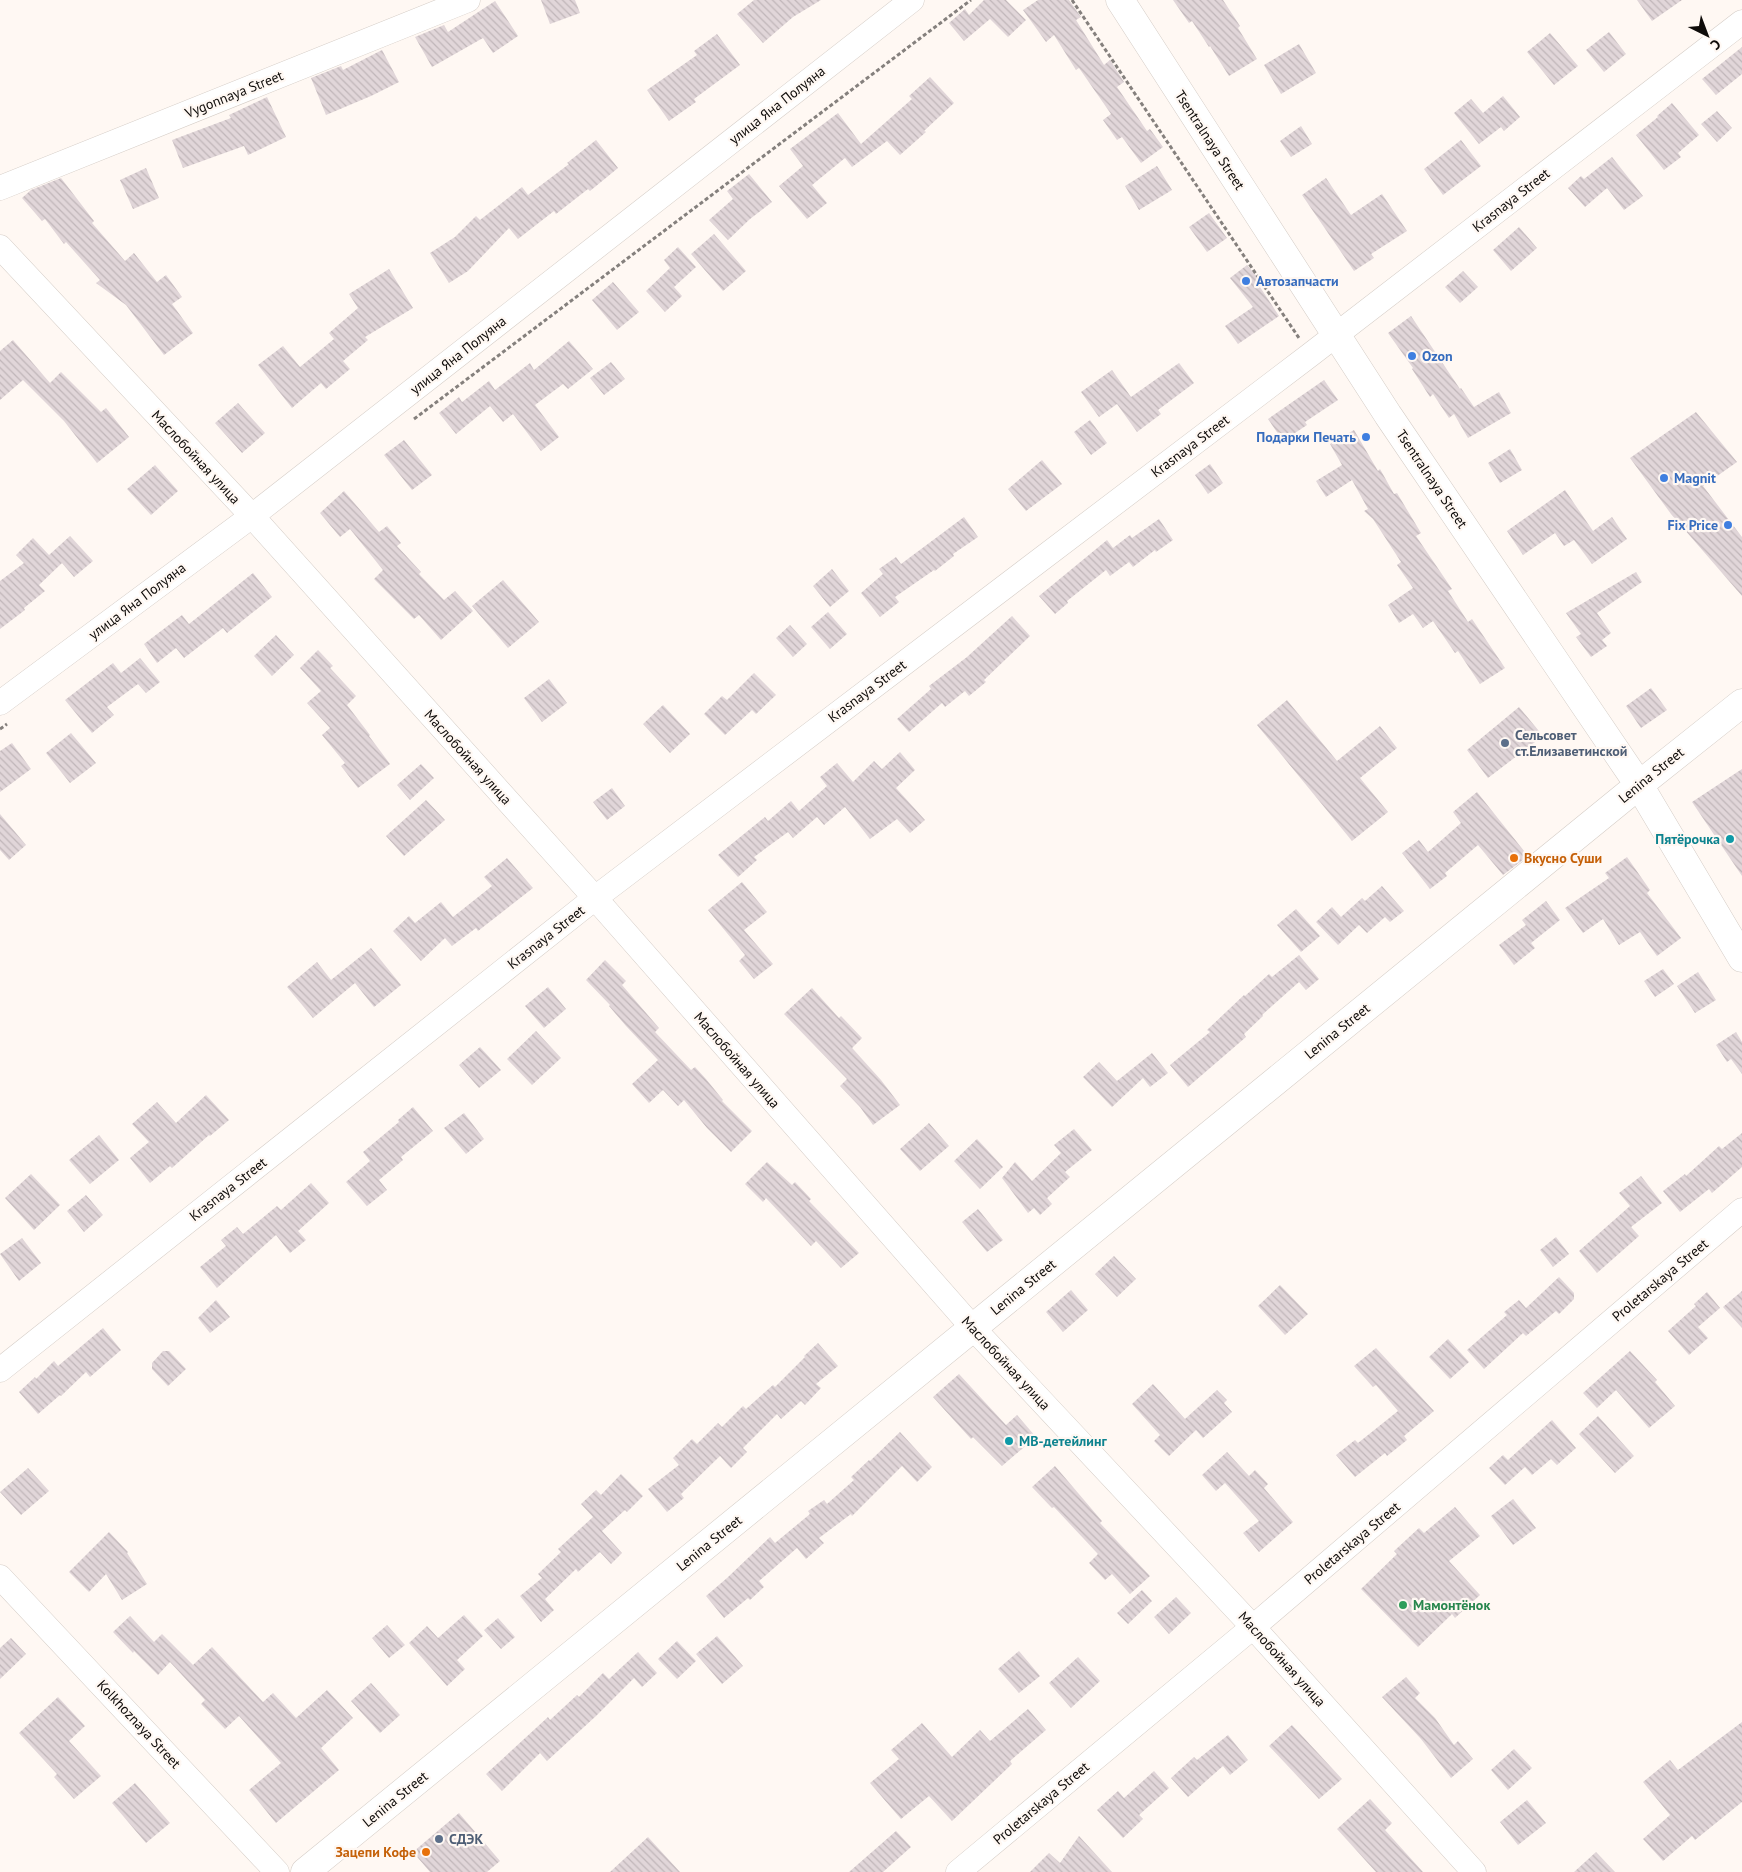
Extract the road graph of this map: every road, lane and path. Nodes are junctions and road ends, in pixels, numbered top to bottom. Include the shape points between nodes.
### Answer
1 (468, 0) edge
2 (912, 0) edge
3 (971, 0) edge
4 (1072, 0) edge
5 (1120, 0) edge
6 (1742, 22) edge
7 (0, 188) edge
8 (0, 247) edge
9 (1336, 334) junction
10 (1310, 355) junction
11 (408, 424) dead end
12 (252, 516) junction
13 (1742, 703) edge
14 (4, 713) edge
15 (0, 729) edge
16 (1639, 784) junction
17 (595, 898) junction
18 (1742, 958) edge
19 (1742, 1210) edge
20 (973, 1328) junction
21 (0, 1370) edge
22 (0, 1577) edge
23 (1253, 1627) junction
24 (277, 1872) edge
25 (305, 1872) edge
26 (958, 1872) edge
27 (1474, 1872) edge

1 - 7 street, Vygonnaya Street
2 - 12 street, улица Яна Полуяна
3 - 11 path
4 - 10 path
5 - 9 street, Tsentralnaya Street
6 - 9 street, Krasnaya Street
8 - 12 street, Маслобойная улица
9 - 10 street, Krasnaya Street
9 - 16 street, Tsentralnaya Street
10 - 17 street, Krasnaya Street
12 - 14 street, улица Яна Полуяна
12 - 17 street, Маслобойная улица
13 - 16 street, Lenina Street
14 - 15 path
16 - 18 street, Tsentralnaya Street
16 - 20 street, Lenina Street
17 - 20 street, Маслобойная улица
17 - 21 street, Krasnaya Street
19 - 23 street, Proletarskaya Street
20 - 23 street, Маслобойная улица
20 - 25 street, Lenina Street
22 - 24 street, Kolkhoznaya Street
23 - 26 street, Proletarskaya Street
23 - 27 street, Маслобойная улица

